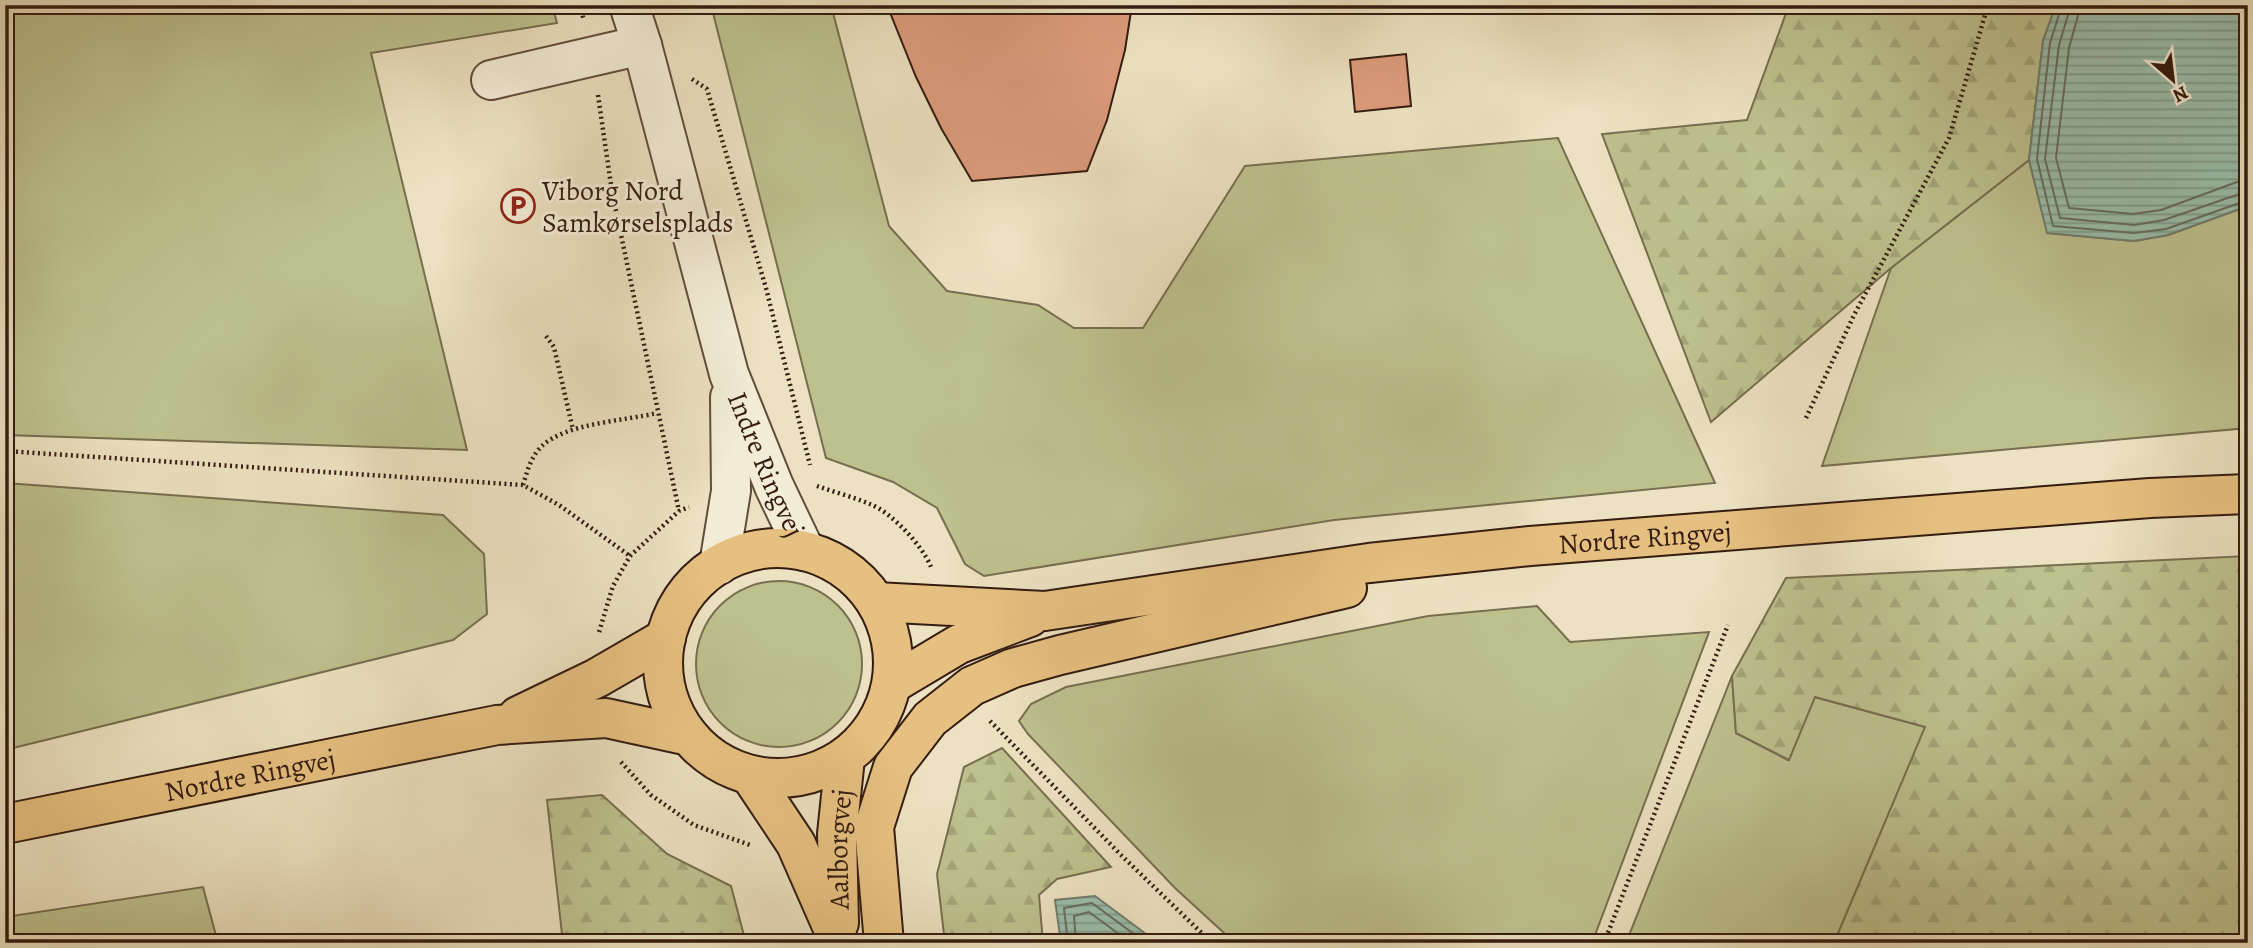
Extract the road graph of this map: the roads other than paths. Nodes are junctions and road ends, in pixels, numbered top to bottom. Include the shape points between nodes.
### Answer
1 (629, 5) edge
2 (642, 45) junction
3 (491, 80) dead end
4 (729, 374) junction
5 (2248, 494) edge
6 (1530, 546) junction
7 (805, 551) junction
8 (719, 565) junction
9 (876, 602) junction
10 (1045, 611) junction
11 (666, 638) junction
12 (892, 684) junction
13 (497, 725) junction
14 (688, 736) junction
15 (845, 758) junction
16 (750, 775) junction
17 (5, 824) edge
18 (839, 942) edge
19 (884, 943) edge

1 - 2 street, Indre Ringvej
2 - 3 street
2 - 4 street, Indre Ringvej
4 - 7 street, Indre Ringvej
4 - 8 street, Indre Ringvej via 731,491
5 - 6 main road, Nordre Ringvej
6 - 10 main road, Nordre Ringvej via 1369,563
6 - 19 main road via 1060,655 972,686 930,719 893,767 874,827
7 - 8 main road via 776,548 746,553
7 - 9 main road via 849,573
8 - 11 main road via 685,596
9 - 10 main road, Nordre Ringvej
9 - 12 main road via 890,637
10 - 12 main road, Nordre Ringvej via 959,644
11 - 13 main road, Nordre Ringvej via 597,678
11 - 14 main road via 666,690
12 - 15 main road via 882,712
13 - 14 main road, Nordre Ringvej via 606,718
13 - 17 main road, Nordre Ringvej
14 - 16 main road via 727,767
15 - 16 main road via 804,775
15 - 18 main road, Aalborgvej via 837,834
16 - 18 main road, Aalborgvej via 796,844

